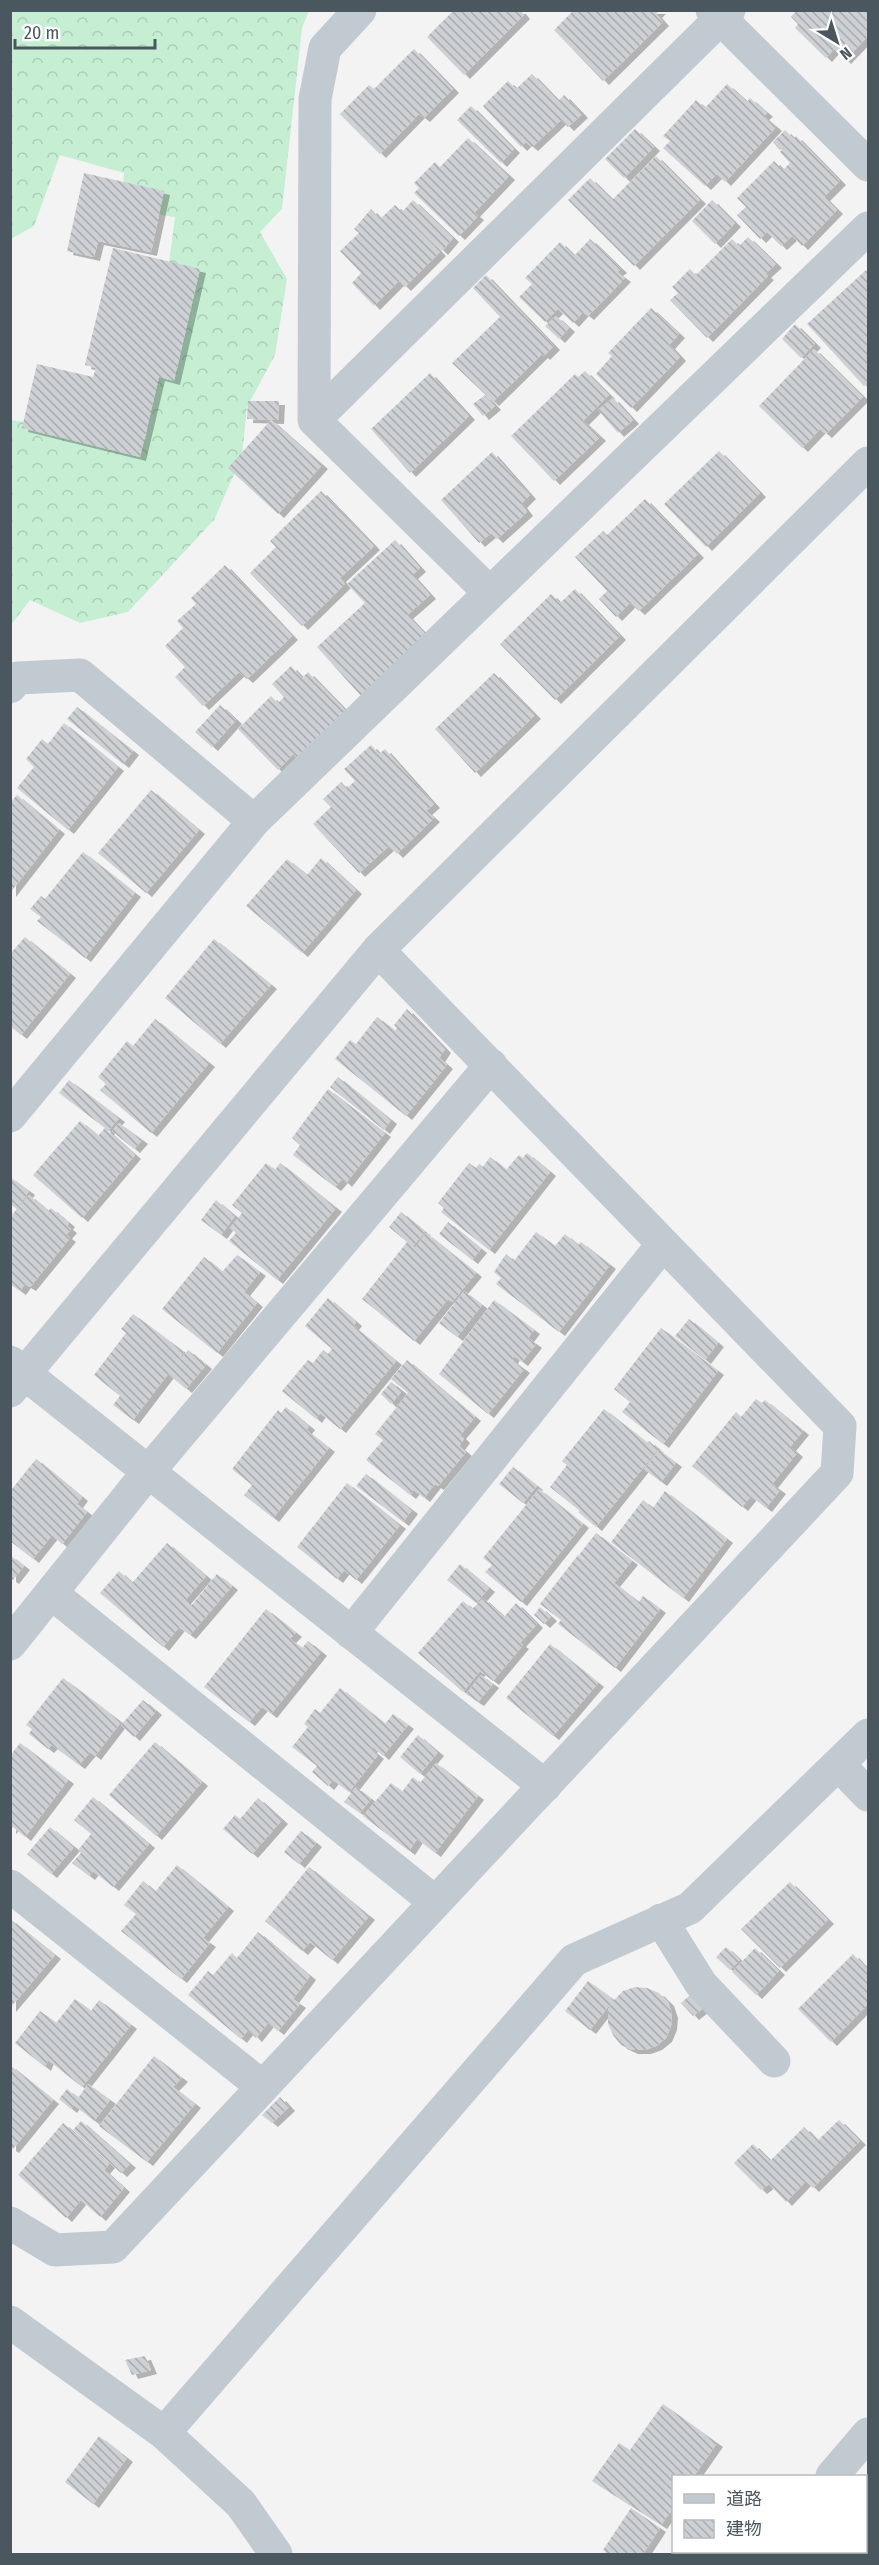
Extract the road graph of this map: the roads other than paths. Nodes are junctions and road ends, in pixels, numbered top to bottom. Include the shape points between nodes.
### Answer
1 (360, 10) edge
2 (720, 13) edge
3 (868, 165) edge
4 (868, 228) edge
5 (314, 420) junction
6 (868, 462) edge
7 (490, 593) junction
8 (10, 687) edge
9 (254, 821) junction
10 (378, 950) junction
11 (490, 1065) junction
12 (10, 1116) edge
13 (663, 1244) junction
14 (15, 1375) edge
15 (148, 1472) junction
16 (51, 1593) junction
17 (351, 1633) junction
18 (10, 1644) edge
19 (868, 1735) edge
20 (838, 1764) junction
21 (545, 1786) junction
22 (868, 1796) edge
23 (10, 1886) edge
24 (435, 1902) junction
25 (661, 1920) junction
26 (774, 2061) dead end
27 (263, 2087) junction
28 (10, 2223) edge
29 (10, 2322) edge
30 (164, 2433) junction
31 (868, 2434) edge
32 (833, 2475) edge
33 (276, 2554) edge

1 - 5 street via 325,48 315,99
2 - 3 street
2 - 5 street
4 - 7 street
5 - 7 street
6 - 10 street
7 - 9 street
8 - 9 street via 18,678 80,675
9 - 12 street
10 - 11 street
10 - 14 street
11 - 13 street
11 - 15 street
13 - 17 street
13 - 21 street via 840,1426 837,1473
14 - 15 street
15 - 16 street
15 - 17 street
16 - 18 street
16 - 24 street
17 - 21 street
19 - 20 street
20 - 22 street
20 - 25 street via 690,1908
21 - 24 street
23 - 27 street
24 - 27 street
25 - 26 street via 701,1984
25 - 30 street via 574,1960
27 - 28 street via 113,2247 55,2250
29 - 30 street
30 - 33 street via 241,2504
31 - 32 street

